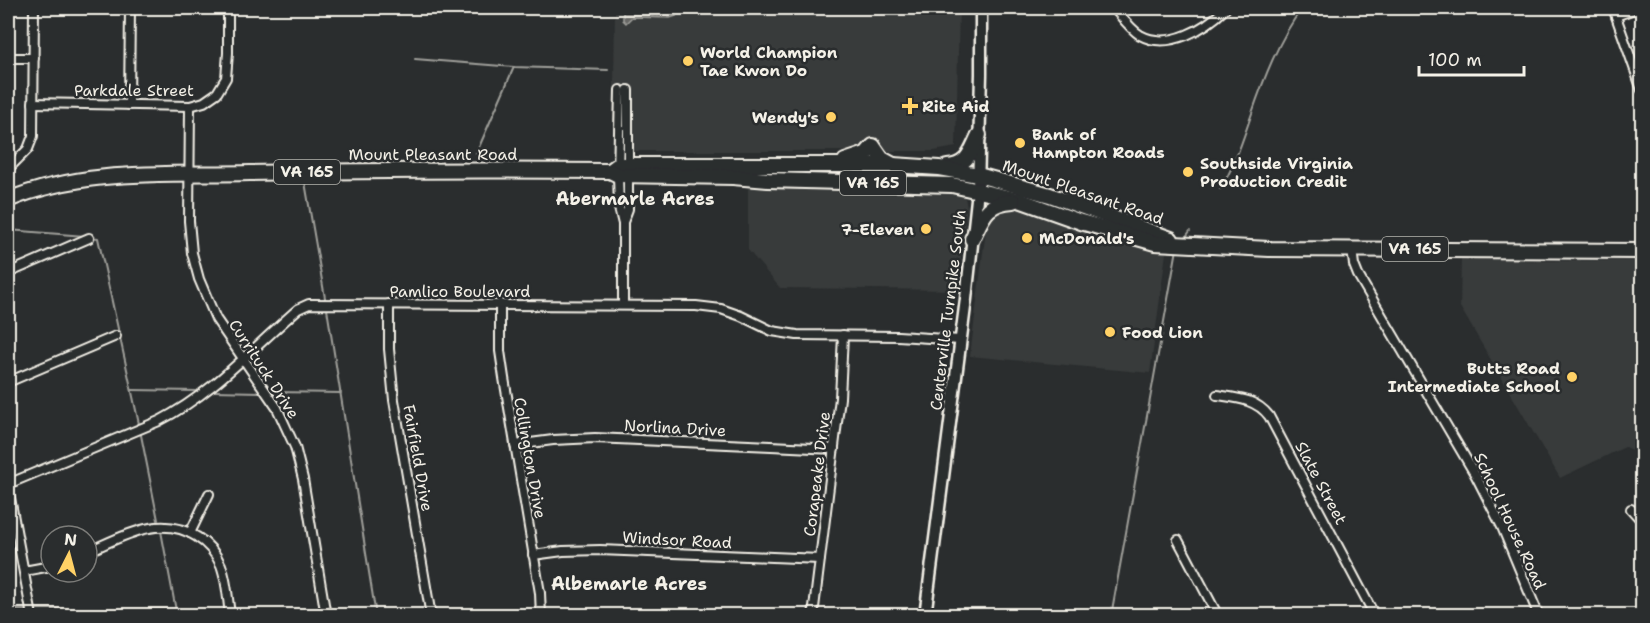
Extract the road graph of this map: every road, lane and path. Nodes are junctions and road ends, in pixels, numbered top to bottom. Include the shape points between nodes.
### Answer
1 (34, 8) edge
2 (130, 8) edge
3 (228, 8) edge
4 (981, 8) edge
5 (1114, 8) edge
6 (1226, 8) edge
7 (1613, 8) edge
8 (1637, 8) edge
9 (1616, 16) junction
10 (8, 58) edge
11 (34, 58) junction
12 (624, 90) dead end
13 (1642, 90) edge
14 (33, 103) junction
15 (129, 105) junction
16 (190, 106) junction
17 (979, 135) junction
18 (831, 165) junction
19 (8, 167) edge
20 (939, 168) junction
21 (621, 170) junction
22 (191, 173) junction
23 (978, 175) junction
24 (826, 182) junction
25 (978, 190) junction
26 (8, 200) edge
27 (1018, 200) junction
28 (89, 238) dead end
29 (972, 239) junction
30 (1187, 244) junction
31 (1352, 249) junction
32 (1642, 251) edge
33 (8, 273) edge
34 (389, 304) junction
35 (500, 304) junction
36 (623, 305) junction
37 (843, 335) junction
38 (116, 336) dead end
39 (960, 340) junction
40 (243, 358) junction
41 (8, 382) edge
42 (1217, 395) dead end
43 (515, 446) junction
44 (834, 449) junction
45 (8, 486) edge
46 (209, 494) dead end
47 (1631, 509) dead end
48 (1642, 521) edge
49 (190, 533) junction
50 (1178, 540) dead end
51 (99, 547) edge
52 (533, 555) junction
53 (820, 559) junction
54 (39, 568) edge
55 (24, 571) junction
56 (32, 615) edge
57 (230, 615) edge
58 (326, 615) edge
59 (431, 615) edge
60 (541, 615) edge
61 (813, 615) edge
62 (925, 615) edge
63 (1218, 615) edge
64 (1375, 615) edge
65 (1539, 615) edge

1 - 11 street
2 - 15 street
3 - 16 street, Parkdale Street via 226,78 217,93
4 - 17 main road, Centerville Turnpike South
5 - 6 street via 1138,34 1160,41 1187,34
7 - 9 street
8 - 9 street
9 - 13 street
10 - 11 street
11 - 14 street
12 - 21 street
14 - 15 street, Parkdale Street
14 - 19 street via 33,136 28,149
15 - 16 street, Parkdale Street
16 - 22 street, Currituck Drive
17 - 20 highway via 963,162
17 - 23 main road, Centerville Turnpike South
18 - 20 highway, Mount Pleasant Road / VA 165 via 866,154 873,146 892,165
18 - 21 highway, Mount Pleasant Road / VA 165
18 - 24 highway
20 - 23 highway, Mount Pleasant Road / VA 165
21 - 22 highway, Mount Pleasant Road / VA 165
21 - 24 highway, Mount Pleasant Road / VA 165
21 - 36 street
22 - 26 highway, Mount Pleasant Road / VA 165 via 81,179
22 - 40 street, Currituck Drive via 189,221 199,279 216,319
23 - 25 main road, Centerville Turnpike South
23 - 30 highway, Mount Pleasant Road / VA 165 via 1059,198
24 - 25 highway, Mount Pleasant Road / VA 165 via 952,185
25 - 27 highway, Mount Pleasant Road / VA 165
25 - 29 main road, Centerville Turnpike South
27 - 29 highway via 992,205
27 - 30 highway, Mount Pleasant Road / VA 165 via 1129,237
28 - 33 street
29 - 39 main road, Centerville Turnpike South
30 - 31 highway, Mount Pleasant Road / VA 165
31 - 32 highway, Mount Pleasant Road / VA 165
31 - 65 street, School House Road via 1358,276 1482,485
34 - 35 street, Pamlico Boulevard
34 - 40 street, Pamlico Boulevard via 317,303 302,307
34 - 59 street, Fairfield Drive via 394,400
35 - 36 street, Pamlico Boulevard
35 - 43 street, Collington Drive via 500,351
36 - 37 street, Pamlico Boulevard via 706,306 785,334
37 - 39 street, Pamlico Boulevard
37 - 44 street, Corapeake Drive
38 - 41 street
39 - 62 main road, Centerville Turnpike South
40 - 45 street, Pamlico Boulevard via 181,410
40 - 58 street, Currituck Drive via 277,408 295,447
42 - 64 street, Slate Street via 1253,402 1265,410
43 - 44 street, Norlina Drive via 595,438
43 - 52 street, Collington Drive
44 - 53 street, Corapeake Drive
45 - 55 street
46 - 49 street
47 - 48 street
49 - 51 street via 170,526 152,526
49 - 57 street via 204,541 218,559
50 - 63 street
52 - 53 street, Windsor Road via 600,550
52 - 60 street, Collington Drive
53 - 61 street, Corapeake Drive
54 - 55 street
55 - 56 street

